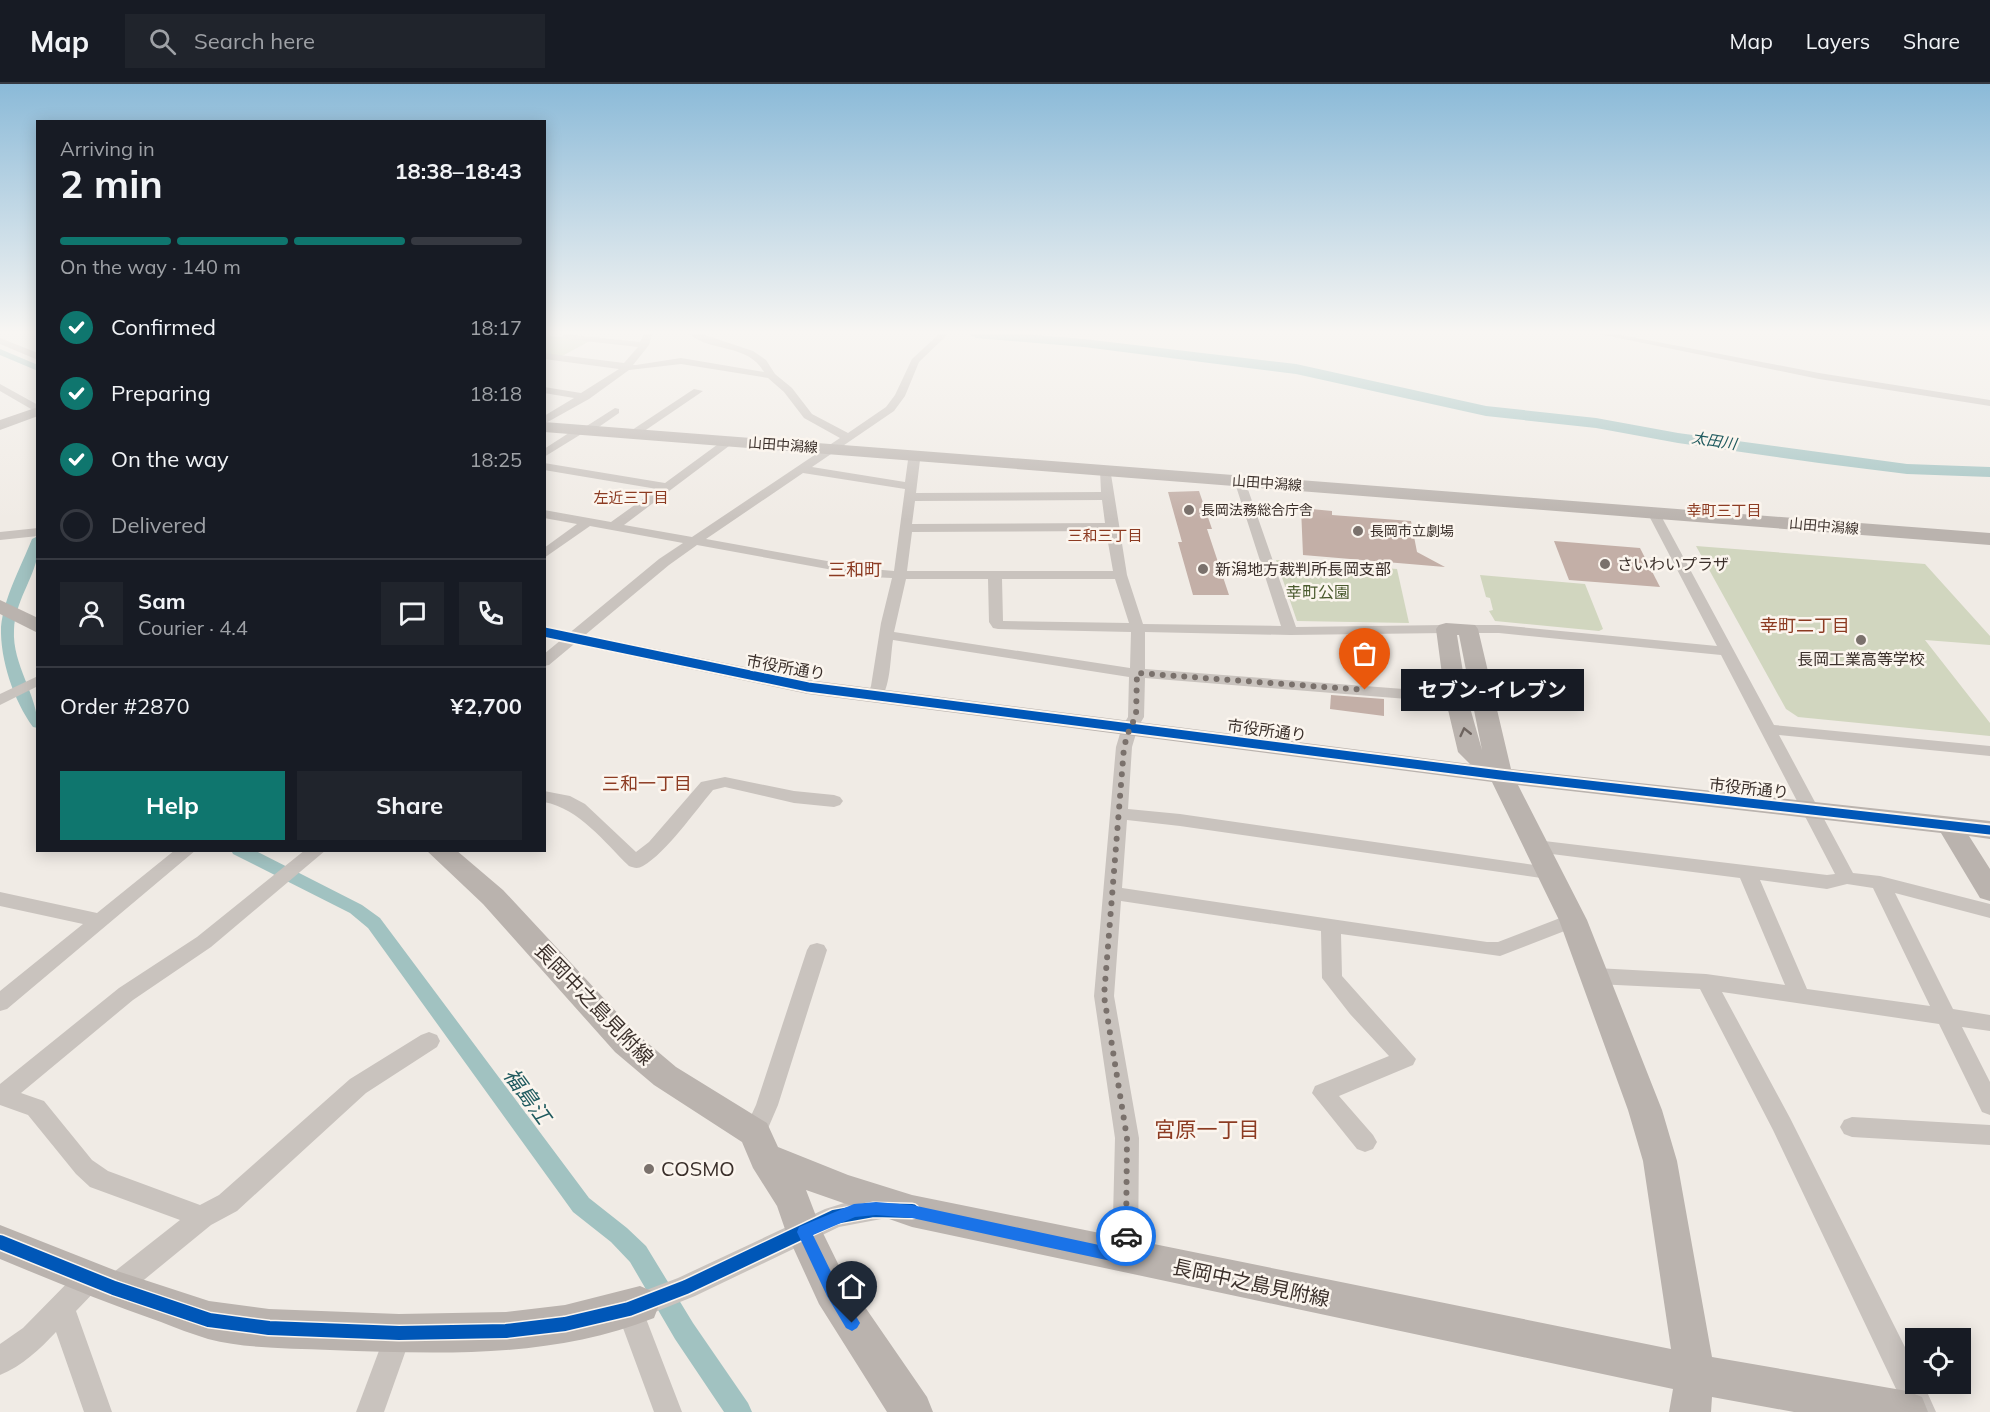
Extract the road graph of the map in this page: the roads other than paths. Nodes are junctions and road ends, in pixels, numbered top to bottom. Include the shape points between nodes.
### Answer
1 (14, 396) edge
2 (579, 396) edge
3 (690, 396) edge
4 (792, 396) edge
5 (900, 396) edge
6 (1941, 396) edge
7 (585, 397) joint
8 (1990, 404) edge
9 (36, 410) edge
10 (615, 411) dead end
11 (36, 412) edge
12 (546, 420) edge
13 (0, 425) edge
14 (546, 428) edge
15 (583, 431) junction
16 (633, 434) junction
17 (848, 437) junction
18 (729, 441) junction
19 (831, 448) junction
20 (546, 453) edge
21 (917, 455) junction
22 (546, 466) edge
23 (800, 469) junction
24 (1106, 470) junction
25 (1240, 480) junction
26 (667, 487) junction
27 (911, 491) junction
28 (1107, 496) junction
29 (1653, 512) junction
30 (546, 514) edge
31 (588, 522) junction
32 (614, 526) junction
33 (1112, 527) junction
34 (907, 528) junction
35 (33, 533) edge
36 (0, 536) edge
37 (1990, 539) edge
38 (694, 542) junction
39 (546, 553) edge
40 (1120, 575) junction
41 (900, 576) junction
42 (995, 576) junction
43 (2, 608) edge
44 (32, 624) edge
45 (1138, 629) junction
46 (1457, 629) junction
47 (1290, 631) junction
48 (546, 633) edge
49 (886, 635) junction
50 (573, 638) junction
51 (1726, 651) junction
52 (546, 660) edge
53 (1137, 673) junction
54 (36, 681) edge
55 (875, 696) junction
56 (1456, 697) junction
57 (3, 699) edge
58 (1482, 700) junction
59 (1130, 727) junction
60 (1767, 729) junction
61 (1990, 751) edge
62 (1500, 775) junction
63 (546, 796) edge
64 (834, 801) dead end
65 (1811, 810) junction
66 (1119, 814) junction
67 (1950, 826) junction
68 (1990, 830) edge
69 (186, 852) edge
70 (441, 852) edge
71 (310, 856) edge
72 (1542, 860) junction
73 (1749, 874) junction
74 (1847, 878) junction
75 (1880, 883) junction
76 (1990, 891) edge
77 (1113, 893) junction
78 (0, 899) edge
79 (1990, 911) edge
80 (1572, 920) junction
81 (101, 921) junction
82 (1331, 927) junction
83 (817, 950) dead end
84 (1596, 976) junction
85 (1706, 982) junction
86 (1799, 994) junction
87 (0, 1003) edge
88 (1946, 1015) junction
89 (1990, 1023) edge
90 (429, 1041) dead end
91 (1, 1095) edge
92 (1990, 1105) edge
93 (1852, 1127) dead end
94 (1990, 1135) edge
95 (1365, 1142) dead end
96 (760, 1145) junction
97 (912, 1211) junction
98 (202, 1217) junction
99 (804, 1232) junction
100 (0, 1242) edge
101 (1125, 1257) junction
102 (102, 1283) junction
103 (61, 1307) junction
104 (634, 1307) junction
105 (399, 1333) junction
106 (0, 1361) edge
107 (1695, 1374) junction
108 (98, 1412) edge
109 (370, 1412) edge
110 (668, 1412) edge
111 (912, 1412) edge
112 (1690, 1412) edge
113 (1907, 1412) edge
114 (1922, 1412) edge

1 - 9 street
2 - 7 street
3 - 16 street
4 - 17 street via 808,416
5 - 17 street via 894,405
6 - 8 street
7 - 12 street
10 - 15 street
11 - 13 street
14 - 15 street, 山田中潟線
15 - 16 street, 山田中潟線
15 - 20 street
16 - 18 street, 山田中潟線
17 - 19 street
18 - 19 street, 山田中潟線
18 - 26 street
19 - 21 street, 山田中潟線
19 - 23 street
21 - 24 street, 山田中潟線
21 - 27 street
22 - 26 street
23 - 27 street
23 - 38 street
24 - 25 street, 山田中潟線
24 - 28 street
25 - 29 street, 山田中潟線
25 - 47 street
26 - 32 street
27 - 28 street
27 - 34 street
28 - 33 street
29 - 37 street, 山田中潟線
29 - 51 street
30 - 31 street
31 - 32 street
31 - 39 street
32 - 38 street
33 - 34 street
33 - 40 street
34 - 41 street
35 - 36 street
38 - 41 street
38 - 50 street
40 - 42 street
40 - 45 street
41 - 42 street
41 - 49 street
42 - 45 street via 998,625
43 - 44 street
45 - 47 street
45 - 53 street
46 - 47 street
46 - 51 street via 1499,629
46 - 56 street
46 - 58 street
48 - 50 street, 市役所通り
49 - 53 street
49 - 55 street
50 - 52 street
50 - 55 street, 市役所通り via 755,678
51 - 60 street
53 - 56 street
53 - 59 street via 1136,717
54 - 57 street
55 - 59 street, 市役所通り
56 - 58 street
62 -> 56 street via 1470,752
58 - 62 street
59 - 62 street, 市役所通り
59 - 66 street via 1124,747
60 - 61 street
60 - 65 street
62 - 65 street, 市役所通り
62 - 72 street
63 - 64 street via 579,808 636,862 707,786 725,782
65 - 67 street, 市役所通り
65 - 74 street
66 - 72 street
66 - 77 street
67 - 68 street, 市役所通り
67 - 76 street
69 - 81 street
70 - 96 street, 長岡中之島見附線 via 493,897 626,1043 664,1076
71 - 91 street via 204,942 126,994
72 - 73 street
72 - 80 street
73 - 74 street via 1827,882
73 - 86 street
74 - 75 street
75 - 79 street
75 - 88 street
77 - 82 street
77 - 101 street via 1104,996 1127,1138
78 - 81 street
80 - 82 street via 1500,949
80 - 84 street
81 - 87 street
82 - 95 street via 1332,978 1405,1059 1323,1093
83 - 96 street via 767,1105
84 - 85 street
84 - 107 street via 1660,1161
85 - 86 street
85 - 114 street via 1782,1125
86 - 88 street
88 - 89 street
88 - 92 street
90 - 98 street via 358,1086 228,1203
91 - 98 street via 36,1108 84,1167 99,1179
93 - 94 street
96 - 97 street, 長岡中之島見附線 via 843,1189
96 - 99 street via 793,1200
97 - 99 street via 854,1211
97 - 101 street, 長岡中之島見附線
98 - 102 street
99 - 104 street
99 - 111 street via 832,1291
100 - 102 street
101 - 107 street, 長岡中之島見附線
102 - 103 street
102 - 105 street via 209,1320 269,1328
103 - 106 street via 33,1337
103 - 108 street
104 - 105 street via 506,1331
104 - 110 street
105 - 109 street
107 - 112 street
107 - 113 street, 長岡中之島見附線

